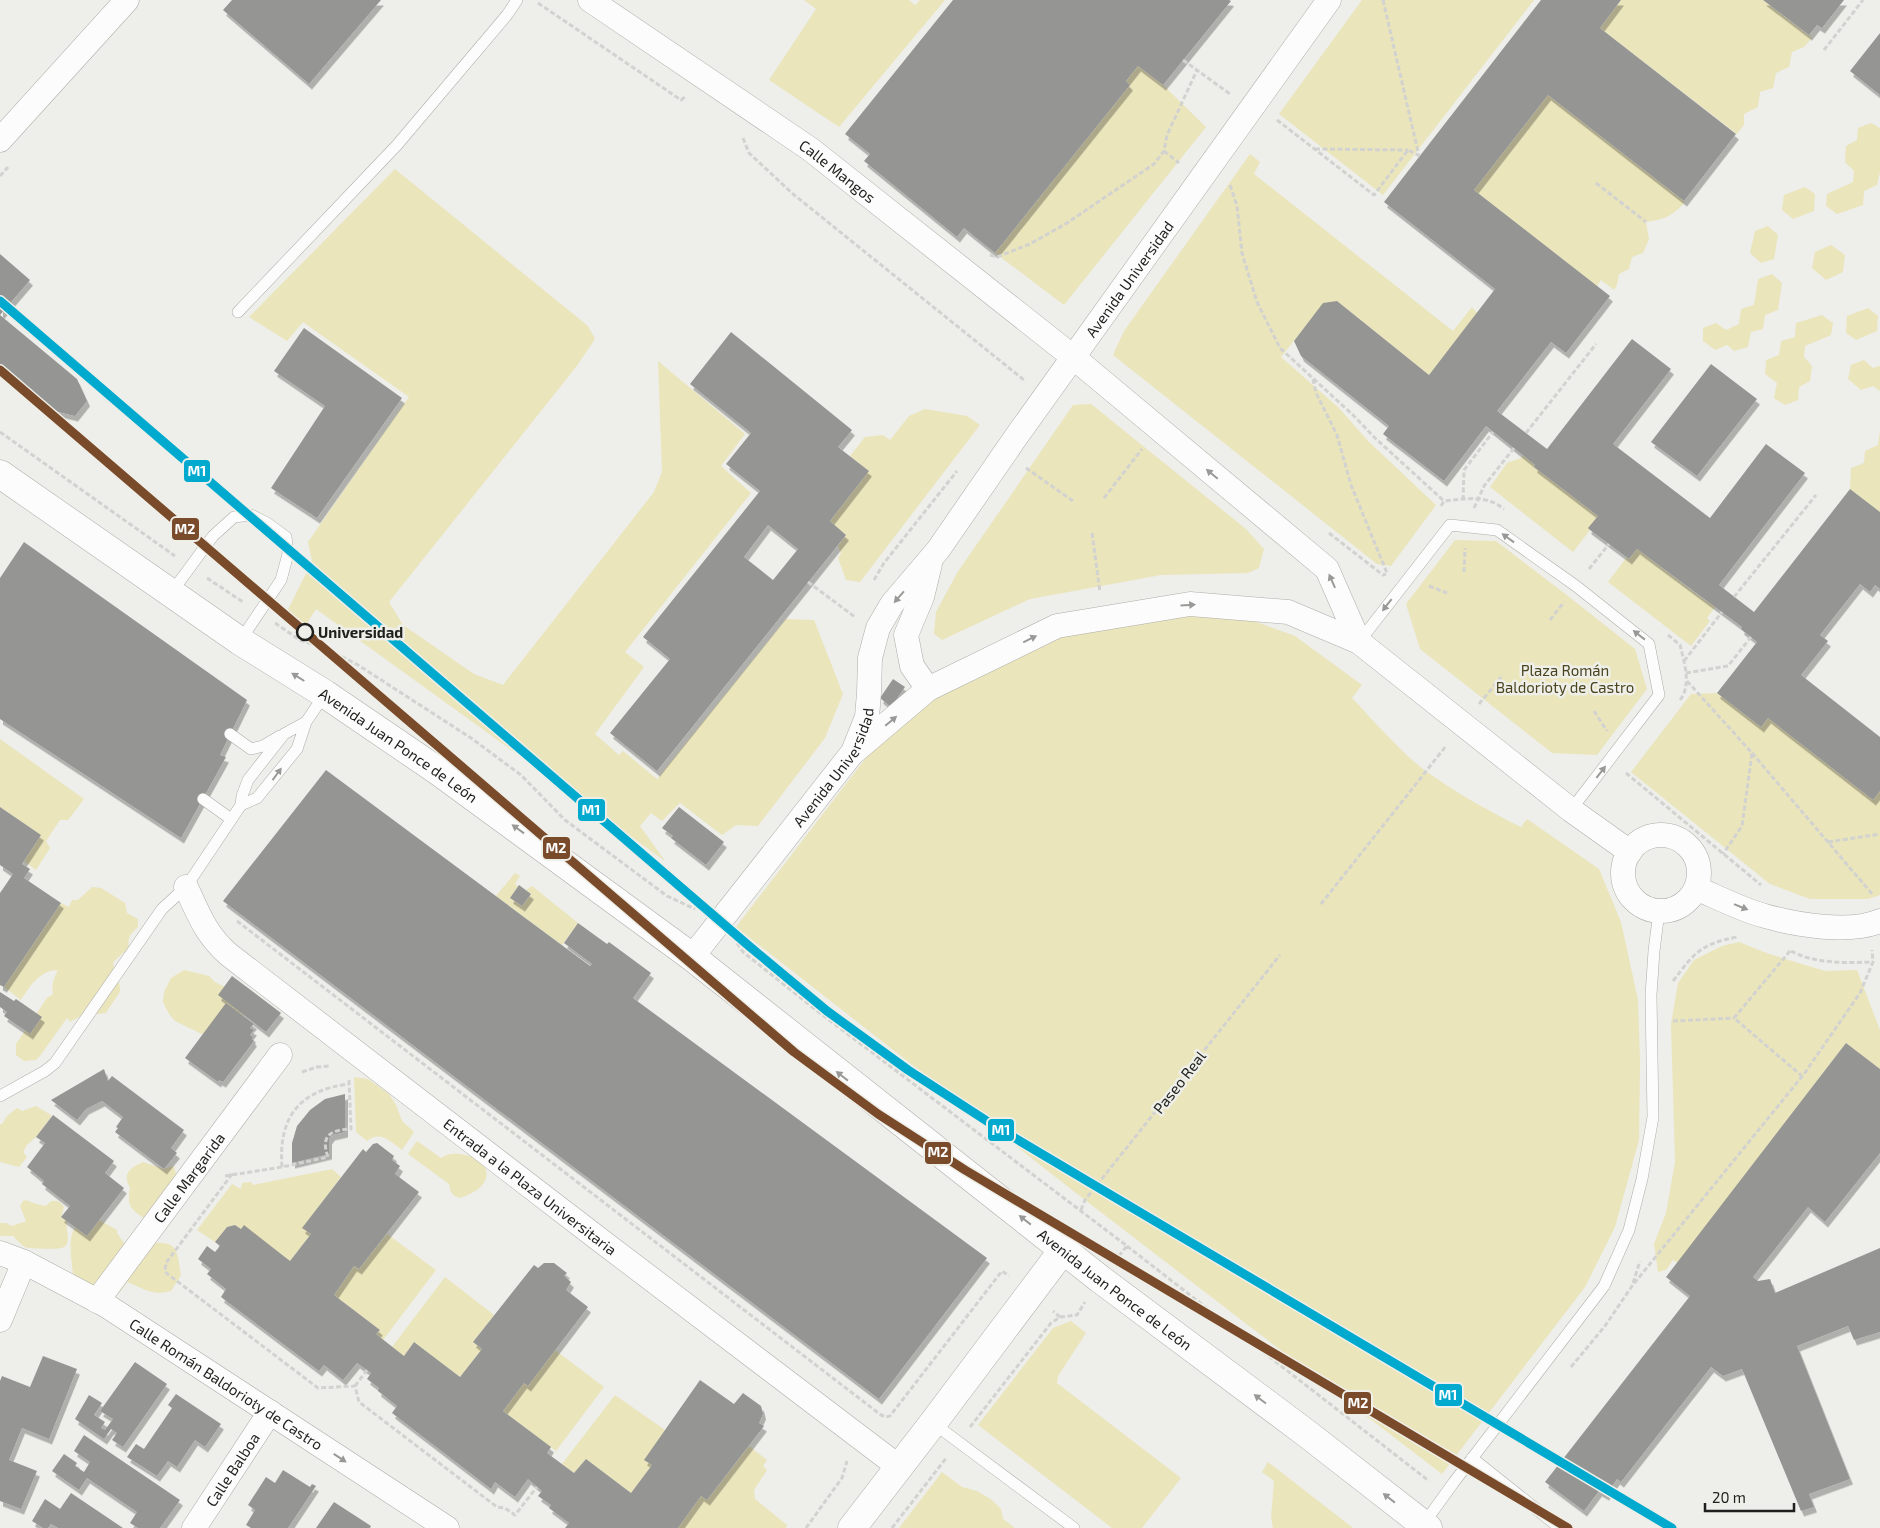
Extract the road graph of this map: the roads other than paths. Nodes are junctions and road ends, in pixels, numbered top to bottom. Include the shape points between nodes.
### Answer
1 (127, 0) edge
2 (517, 0) edge
3 (590, 0) edge
4 (1329, 0) edge
5 (0, 140) edge
6 (238, 312) dead end
7 (1073, 358) junction
8 (0, 474) edge
9 (931, 560) junction
10 (172, 593) junction
11 (240, 641) junction
12 (1358, 642) junction
13 (928, 689) junction
14 (325, 694) junction
15 (306, 722) junction
16 (230, 734) dead end
17 (284, 734) junction
18 (854, 752) junction
19 (203, 799) dead end
20 (241, 805) junction
21 (1571, 810) junction
22 (231, 819) junction
23 (1630, 852) junction
24 (186, 887) junction
25 (1696, 888) junction
26 (1659, 911) junction
27 (1877, 916) edge
28 (692, 957) junction
29 (280, 1055) dead end
30 (0, 1096) edge
31 (1063, 1250) junction
32 (0, 1252) edge
33 (24, 1262) junction
34 (97, 1301) junction
35 (0, 1320) edge
36 (270, 1412) junction
37 (933, 1424) junction
38 (1472, 1458) junction
39 (898, 1467) junction
40 (1425, 1526) edge
41 (194, 1528) edge
42 (447, 1528) edge
43 (852, 1528) edge
44 (1074, 1528) edge
45 (1560, 1528) edge

1 - 5 street
2 - 6 lane via 397,145
3 - 7 street, Calle Mangos via 810,149
4 - 7 street, Avenida Universidad
7 - 9 street, Avenida Universidad
12 -> 7 street, Calle Mangos via 1327,569
8 - 10 street, Avenida Juan Ponce de León
9 - 13 street, Avenida Universidad via 922,597 906,635 912,666
9 -> 18 street, Avenida Universidad via 892,604 878,628 870,658 867,716
10 - 11 street, Avenida Juan Ponce de León
10 - 11 lane via 213,536 234,517 251,515 286,536 288,554 281,580
14 -> 11 street, Avenida Juan Ponce de León
13 -> 12 street via 1057,626 1190,604 1288,612
12 - 21 street
21 -> 12 lane via 1659,695 1649,644 1576,586 1497,530 1450,525
18 -> 13 street
14 - 15 lane
28 -> 14 street, Avenida Juan Ponce de León via 438,771
15 - 17 lane
20 -> 15 lane via 257,798 267,788 297,749
16 - 17 lane via 251,749
17 - 20 lane via 248,780
18 - 28 street, Avenida Universidad
19 - 22 lane
20 - 22 lane
21 - 23 street
22 - 24 lane
23 - 25 street via 1648,837 1662,834 1677,838 1689,846 1697,858 1700,873
23 - 26 street via 1623,872 1626,887 1646,908
24 - 30 lane via 162,909 55,1063
24 - 39 street, Entrada a la Plaza Universitaria via 204,926 228,954
25 - 26 street via 1688,900 1675,908
25 -> 27 street via 1764,916 1828,928
26 - 38 lane via 1652,995 1653,1117 1629,1230 1604,1286
31 -> 28 street, Avenida Juan Ponce de León
29 - 34 street, Calle Margarida
31 - 37 street
40 -> 31 street, Avenida Juan Ponce de León
32 - 33 street, Calle Román Baldorioty de Castro
33 - 34 street, Calle Román Baldorioty de Castro
33 - 35 street
34 - 36 street, Calle Román Baldorioty de Castro
36 - 41 street, Calle Balboa
36 -> 42 street, Calle Román Baldorioty de Castro
37 - 39 street
37 - 44 lane
38 - 40 lane
38 - 45 lane
39 - 43 street

